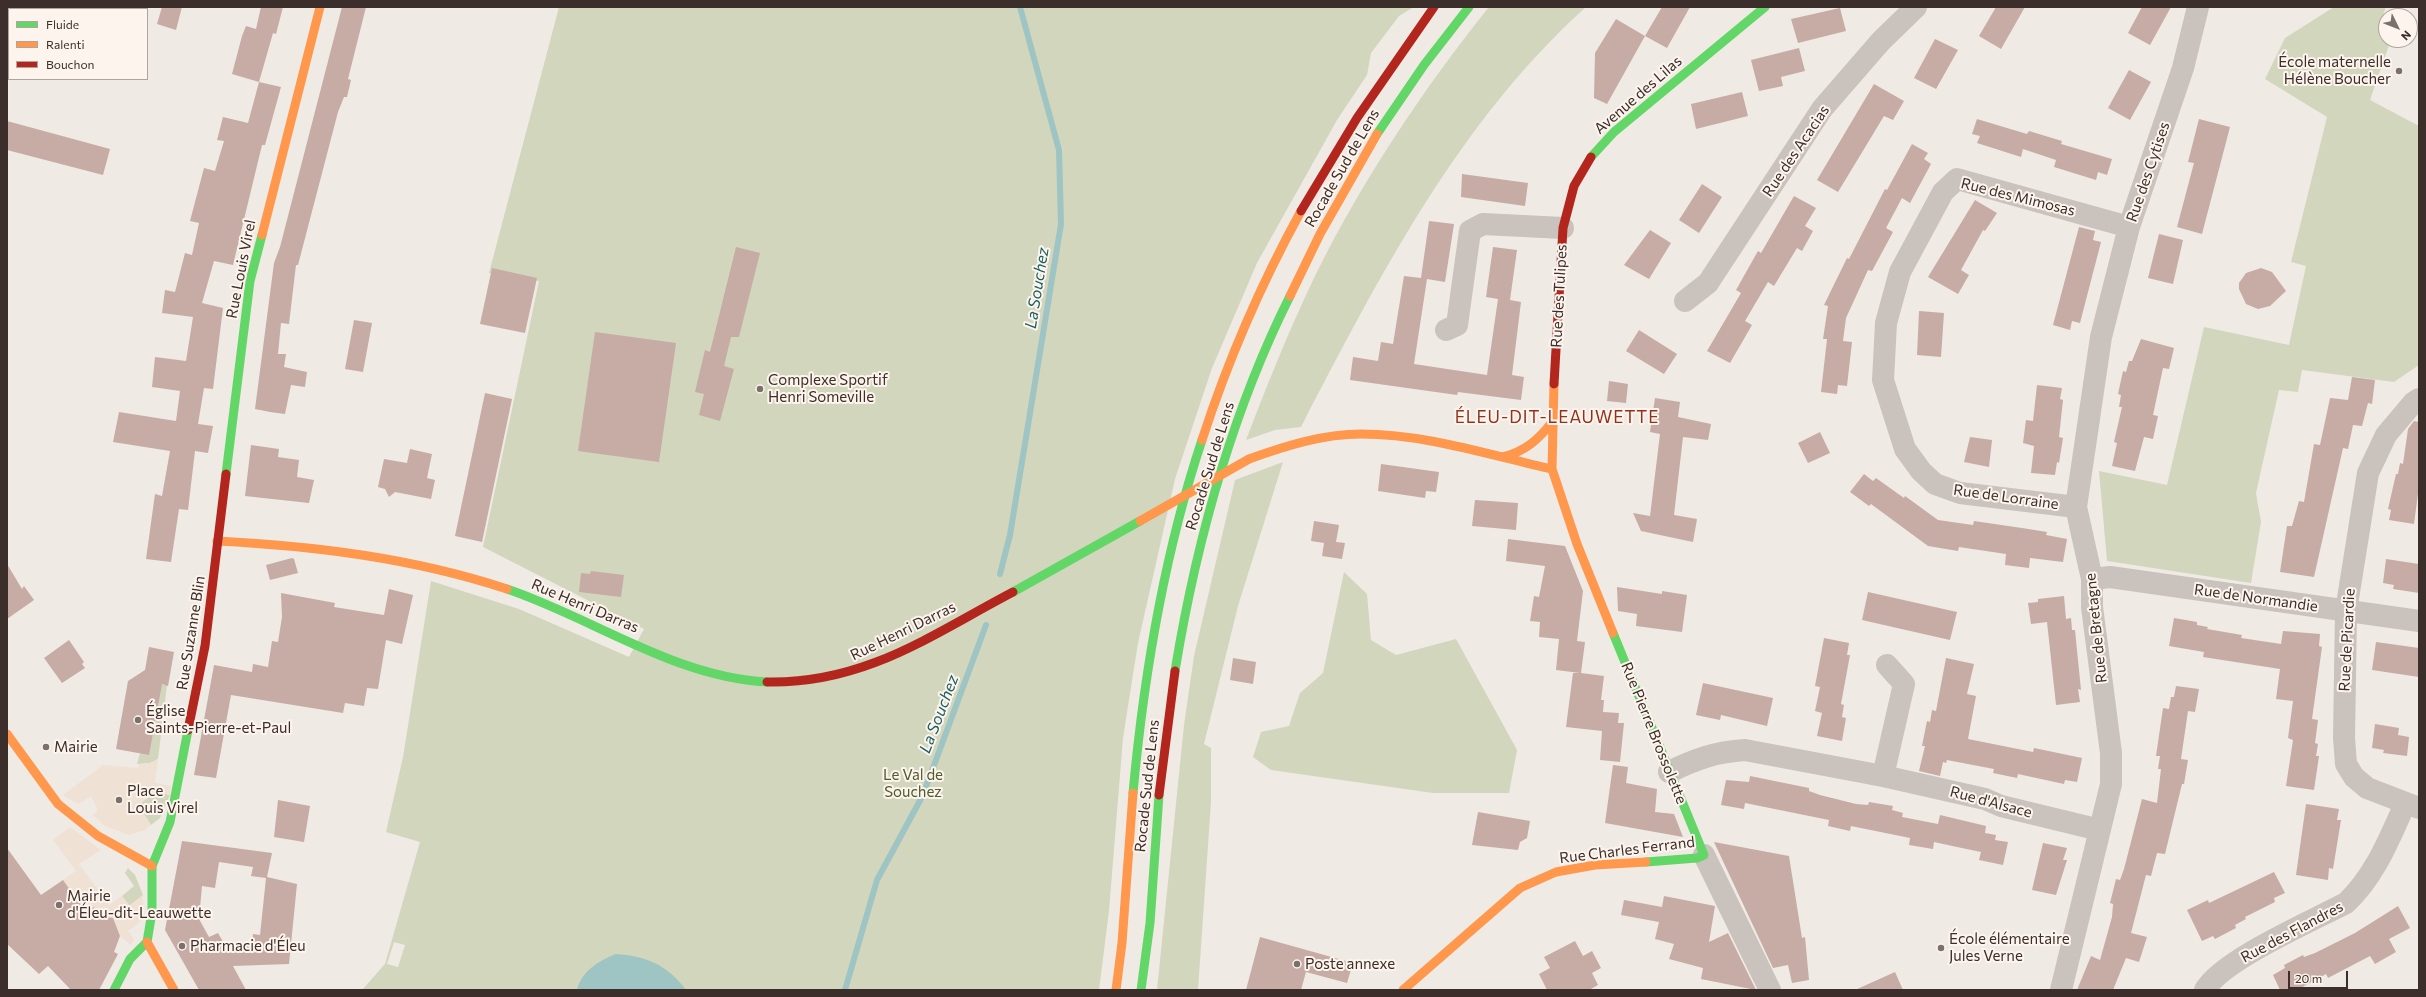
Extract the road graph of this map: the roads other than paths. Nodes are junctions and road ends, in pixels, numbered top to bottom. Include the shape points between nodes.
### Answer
1 (320, 7) edge
2 (1434, 7) edge
3 (1469, 7) edge
4 (1765, 7) edge
5 (1916, 7) edge
6 (2198, 7) edge
7 (2129, 227) junction
8 (1563, 228) junction
9 (1685, 301) dead end
10 (1446, 330) dead end
11 (2101, 337) joint
12 (1883, 380) joint
13 (2419, 399) edge
14 (1552, 421) junction
15 (1502, 458) junction
16 (1552, 469) junction
17 (2076, 507) junction
18 (218, 541) junction
19 (2092, 579) junction
20 (2346, 610) junction
21 (2419, 621) edge
22 (1887, 665) dead end
23 (7, 734) edge
24 (1669, 772) junction
25 (1883, 776) junction
26 (2412, 806) edge
27 (2100, 830) junction
28 (1704, 855) junction
29 (152, 866) junction
30 (147, 942) junction
31 (114, 990) edge
32 (174, 990) edge
33 (1116, 990) edge
34 (1141, 990) edge
35 (1403, 990) edge
36 (1770, 990) edge
37 (2061, 990) edge
38 (2205, 990) edge

1 - 18 main road, Rue Louis Virel via 250,281
2 - 33 main road, Rocade Sud de Lens via 1373,93 1313,188 1258,294 1225,372 1203,434 1180,513 1151,646 1141,716
3 - 34 main road, Rocade Sud de Lens via 1450,29 1386,119 1325,222 1282,309 1240,415 1199,548 1177,651 1165,740
4 - 8 main road, Avenue des Lilas via 1614,132 1595,151 1576,181 1566,204
5 - 9 street, Rue des Acacias via 1881,41 1822,109 1708,283
6 - 7 street, Rue des Cytises via 2183,68
7 - 11 street, Rue des Cytises
7 - 12 street, Rue des Mimosas via 1957,179 1943,192 1900,272 1886,323
8 - 10 street, Rue des Tulipes via 1483,224 1470,231 1457,324
8 - 14 main road, Rue des Tulipes
11 - 17 street, Rue de Bretagne
12 - 17 street, Rue de Lorraine via 1905,449 1921,471 1935,484 1960,493
13 - 20 street, Rue de Picardie via 2386,435 2368,473
14 - 15 main road via 1530,446
14 - 16 main road, Rue des Tulipes
15 - 16 main road, Rue Henri Darras
15 - 18 main road, Rue Henri Darras, bridge via 1442,443 1361,434 1301,443 1249,459 1084,554 894,654 855,671 822,679 774,682 735,678 699,668 539,600 434,568 372,555
16 - 24 main road, Rue Pierre Brossolette via 1577,544
17 - 19 street, Rue de Bretagne
18 - 29 main road, Rue Suzanne Blin via 205,646 170,822
19 - 20 street, Rue de Normandie via 2110,577
19 - 27 street, Rue de Bretagne via 2092,606 2111,753 2111,784
20 - 21 street, Rue de Normandie
20 - 26 street, Rue de Picardie via 2346,764 2354,777 2367,788
22 - 25 street via 1904,684
23 - 29 main road via 58,804 98,836
24 - 25 street, Rue d'Alsace via 1696,759 1722,751 1745,750
24 - 28 main road, Rue Pierre Brossolette
25 - 27 street, Rue d'Alsace via 1985,799 2002,806
26 - 38 street, Rue des Flandres via 2360,891 2346,903 2228,965 2210,981
27 - 37 street, Rue de Bretagne
28 - 35 main road, Rue Charles Ferrand via 1697,858 1596,865 1556,872 1520,888
28 - 36 street, Rue Pierre Brossolette
29 - 30 main road via 153,892
30 - 31 main road via 130,959
30 - 32 main road

